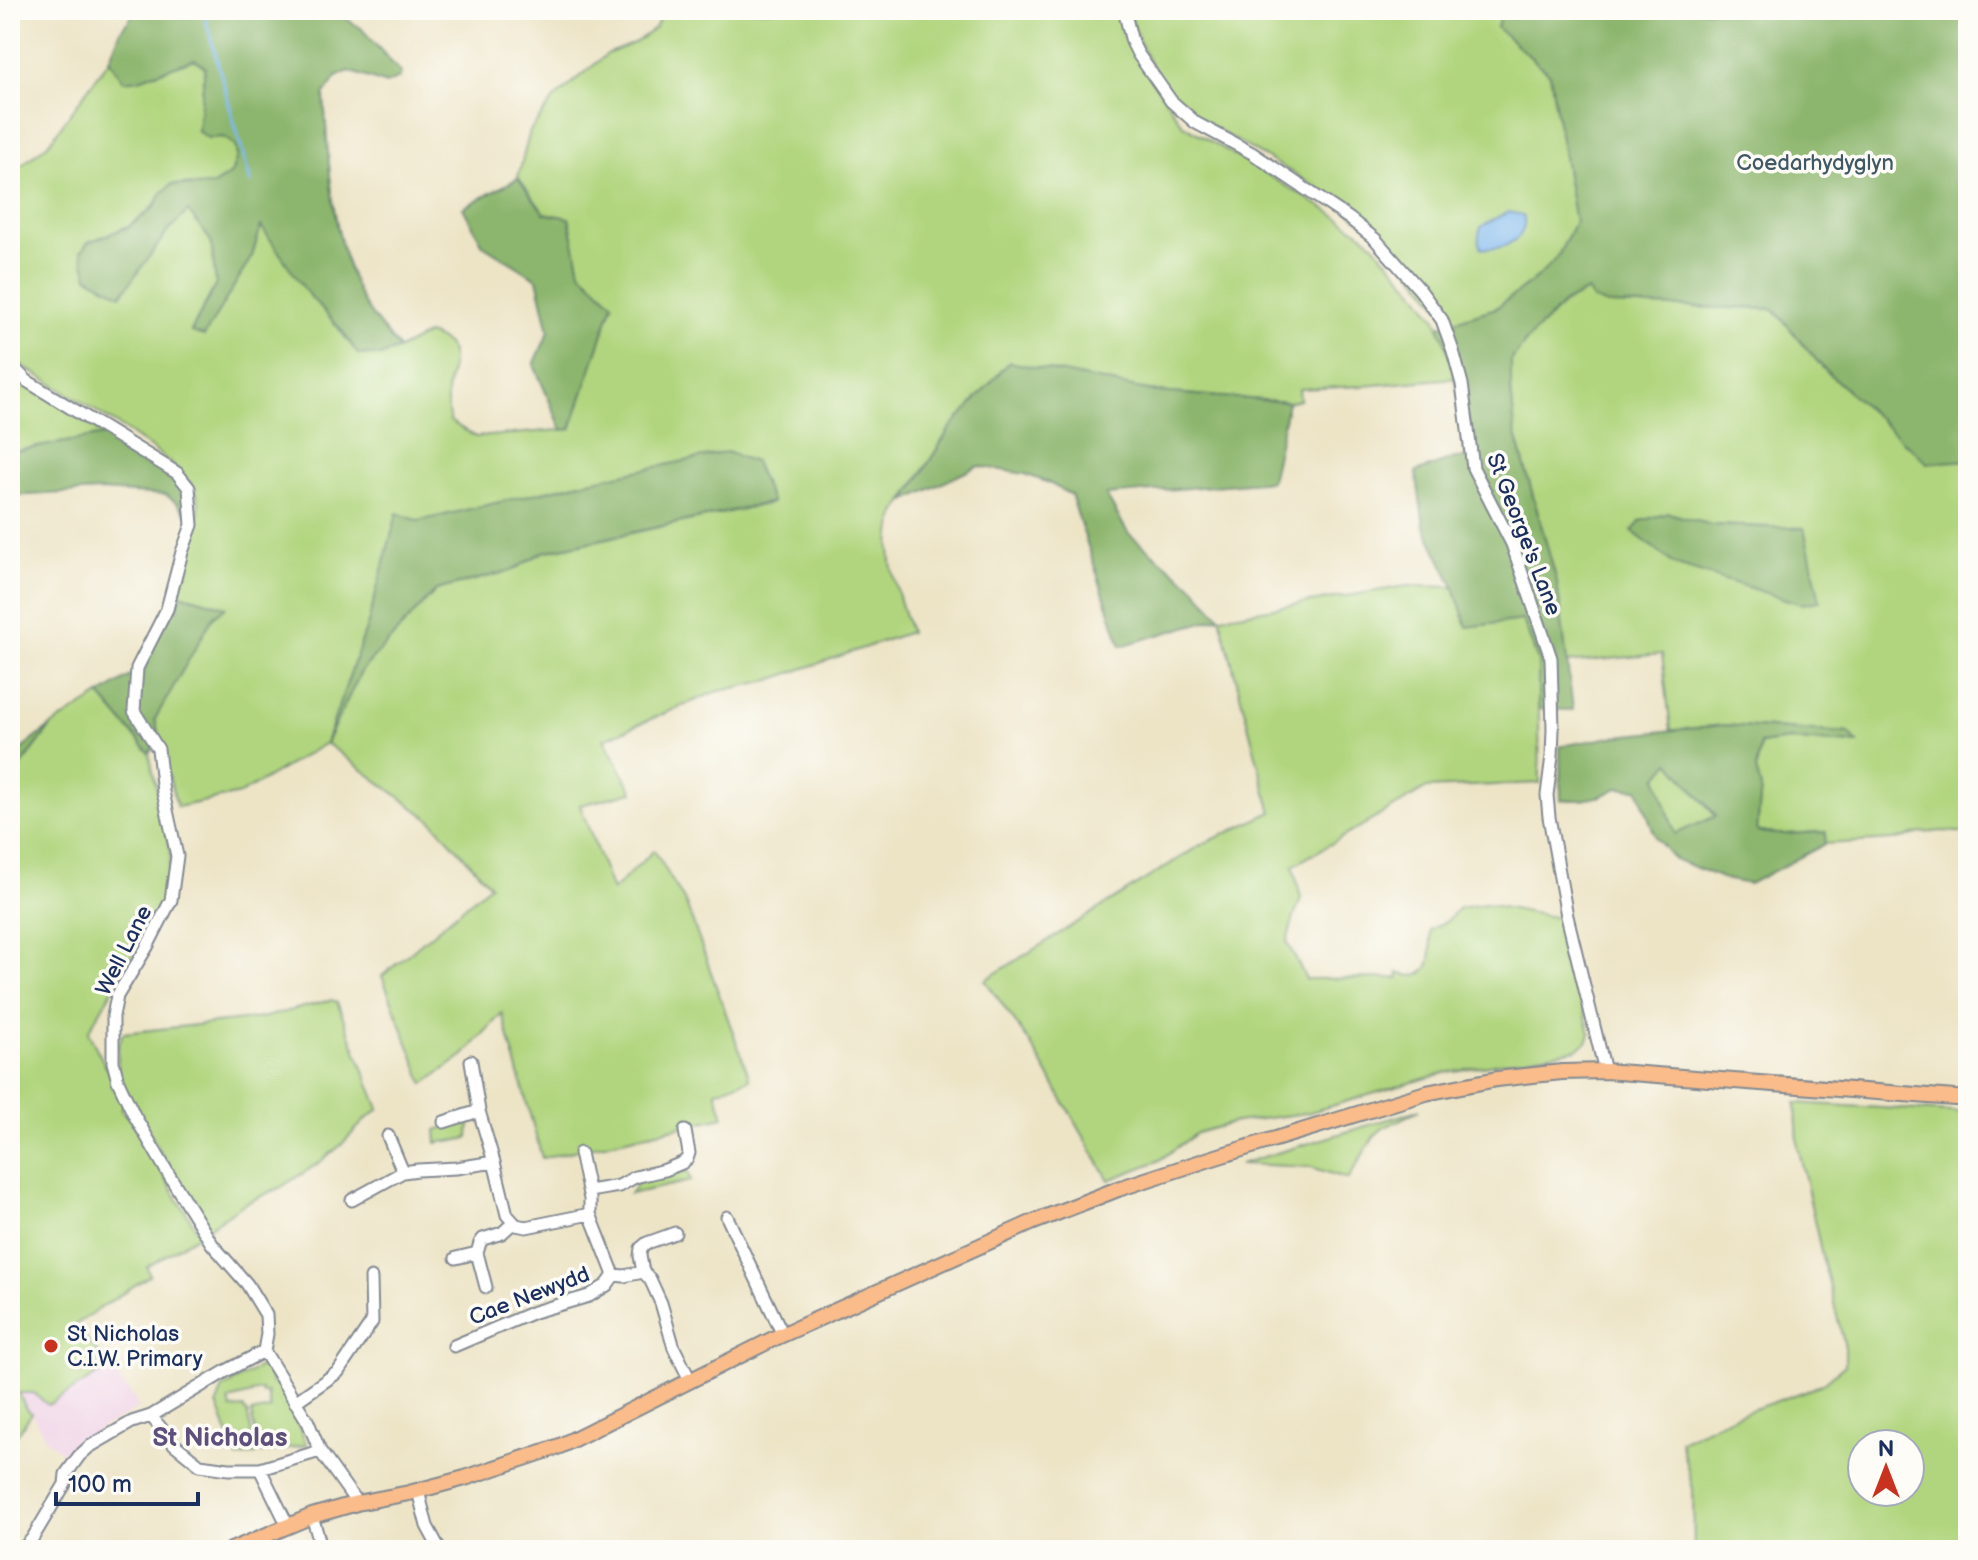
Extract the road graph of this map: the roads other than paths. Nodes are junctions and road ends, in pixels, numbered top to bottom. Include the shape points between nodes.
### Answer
1 (1124, 10) edge
2 (10, 364) edge
3 (471, 1061) dead end
4 (1605, 1071) junction
5 (1968, 1099) edge
6 (479, 1111) junction
7 (444, 1122) dead end
8 (685, 1131) dead end
9 (388, 1136) dead end
10 (580, 1153) dead end
11 (494, 1162) junction
12 (403, 1172) junction
13 (589, 1191) junction
14 (352, 1200) dead end
15 (590, 1214) junction
16 (727, 1217) dead end
17 (513, 1223) junction
18 (675, 1233) dead end
19 (477, 1253) junction
20 (456, 1258) dead end
21 (643, 1272) junction
22 (614, 1275) junction
23 (371, 1278) dead end
24 (486, 1287) dead end
25 (783, 1335) junction
26 (454, 1346) dead end
27 (264, 1351) junction
28 (690, 1380) junction
29 (295, 1402) junction
30 (151, 1416) junction
31 (320, 1451) junction
32 (260, 1469) junction
33 (418, 1491) junction
34 (357, 1503) junction
35 (312, 1516) junction
36 (288, 1526) junction
37 (22, 1550) edge
38 (231, 1550) edge
39 (322, 1550) edge
40 (440, 1550) edge

1 - 4 street, St George's Lane via 1138,54 1171,101 1196,123 1252,153 1350,219 1383,248 1442,320 1462,384 1473,468 1512,544 1551,658 1549,817
2 - 27 street, Well Lane via 27,381 177,473 189,488 192,525 167,609 137,668 134,711 158,749 177,856 171,900 117,996 113,1062 134,1115 169,1175 266,1315
3 - 6 street
4 - 5 main road
4 - 25 main road via 1529,1075 1426,1093 1167,1172 1031,1223
6 - 7 street
6 - 11 street
8 - 13 street via 689,1153 682,1163
9 - 12 street
10 - 13 street, Cae Newydd
11 - 12 street
11 - 17 street
12 - 14 street
13 - 15 street, Cae Newydd
15 - 17 street via 526,1227
15 - 22 street, Cae Newydd
16 - 25 street
17 - 19 street via 483,1239
18 - 21 street via 644,1245
19 - 20 street
19 - 24 street, Cae Newydd
21 - 22 street, Cae Newydd
21 - 28 street via 661,1303
22 - 26 street, Cae Newydd via 589,1296 534,1312
23 - 29 street via 372,1322 338,1372
25 - 28 main road
27 - 29 street
27 - 30 street
28 - 33 main road via 560,1446
29 - 31 street
30 - 32 street via 200,1465
30 - 37 street via 114,1431 79,1456
31 - 32 street
31 - 34 street
32 - 36 street
33 - 34 main road
33 - 40 street
34 - 35 main road
35 - 36 main road
35 - 39 street
36 - 38 main road

